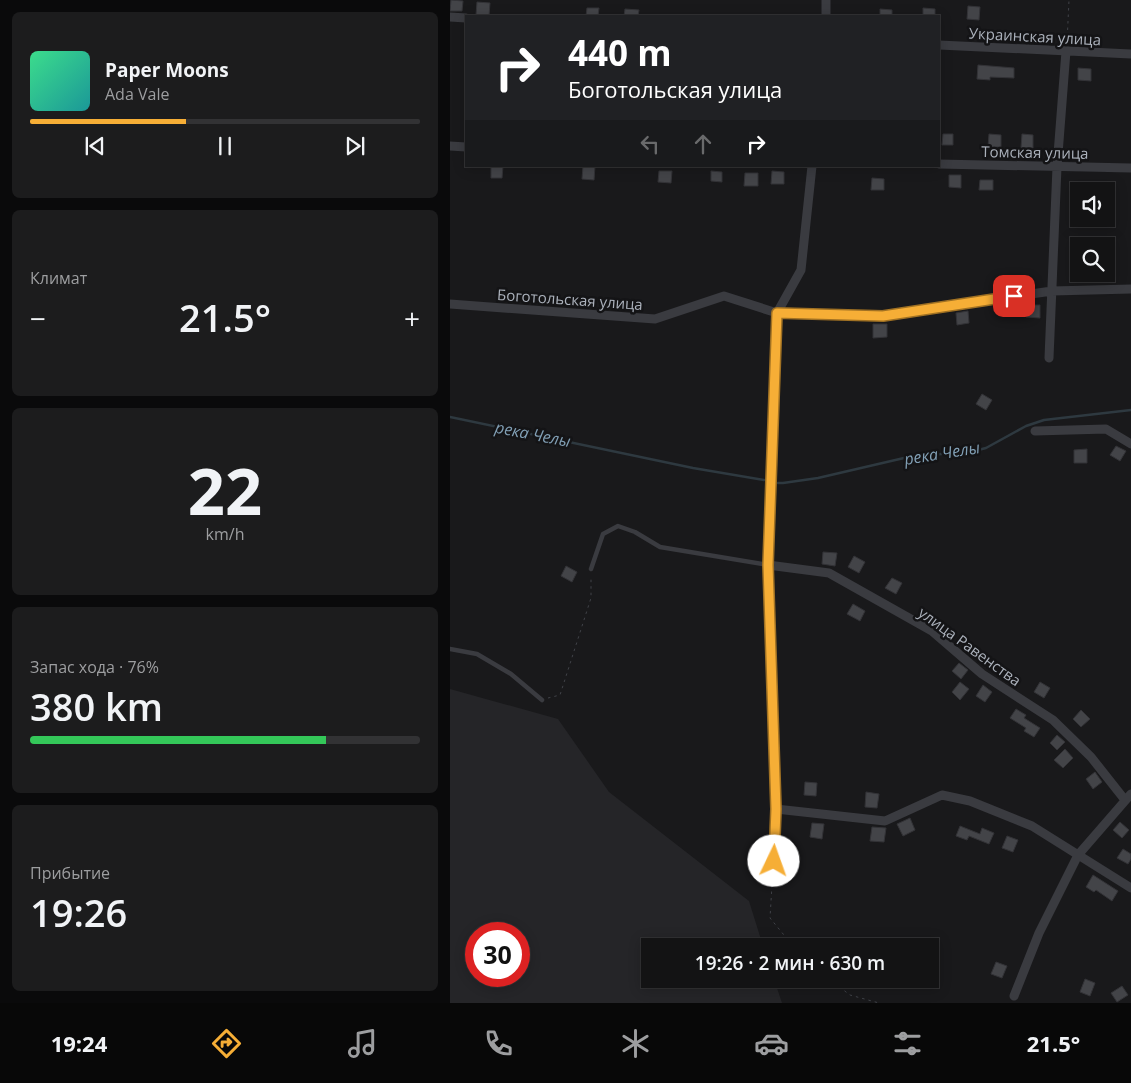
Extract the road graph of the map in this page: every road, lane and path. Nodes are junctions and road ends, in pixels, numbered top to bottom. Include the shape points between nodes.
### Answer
1 (826, 0) edge
2 (1069, 0) edge
3 (826, 15) edge
4 (450, 16) edge
5 (465, 18) edge
6 (940, 46) edge
7 (1066, 51) junction
8 (1131, 54) edge
9 (450, 146) edge
10 (465, 147) edge
11 (940, 164) edge
12 (812, 167) edge
13 (1057, 167) junction
14 (1131, 168) edge
15 (1131, 289) edge
16 (1052, 291) junction
17 (450, 304) edge
18 (777, 313) junction
19 (1049, 358) dead end
20 (1035, 431) dead end
21 (1131, 444) edge
22 (768, 565) junction
23 (591, 569) joint
24 (450, 649) edge
25 (542, 700) joint
26 (1128, 797) edge
27 (776, 809) junction
28 (1078, 855) junction
29 (773, 878) joint
30 (1131, 888) edge
31 (786, 938) edge
32 (842, 988) edge
33 (1014, 996) dead end
34 (879, 1003) edge

1 - 3 street
2 - 7 path
4 - 5 street
6 - 7 street, Украинская улица
7 - 8 street, Украинская улица
7 - 13 street
9 - 10 street
11 - 13 street, Томская улица
12 - 18 street via 801,270
13 - 14 street, Томская улица
13 - 16 street
15 - 16 street, Боготольская улица
16 - 18 street, Боготольская улица via 883,316
16 - 19 street
17 - 18 street, Боготольская улица via 654,319 724,296
18 - 22 street
20 - 21 street via 1106,429
22 - 23 lane via 660,547 618,526 603,534
22 - 26 street, улица Равенства via 828,573 932,631 982,674 1053,720
22 - 27 street
23 - 25 path via 591,598 560,694
24 - 25 lane via 477,654 511,674
26 - 28 street
27 - 28 street via 886,821 942,795 970,802 1032,826
27 - 29 street
28 - 30 street
28 - 33 street via 1038,932
29 - 31 path via 770,918
32 - 34 path

